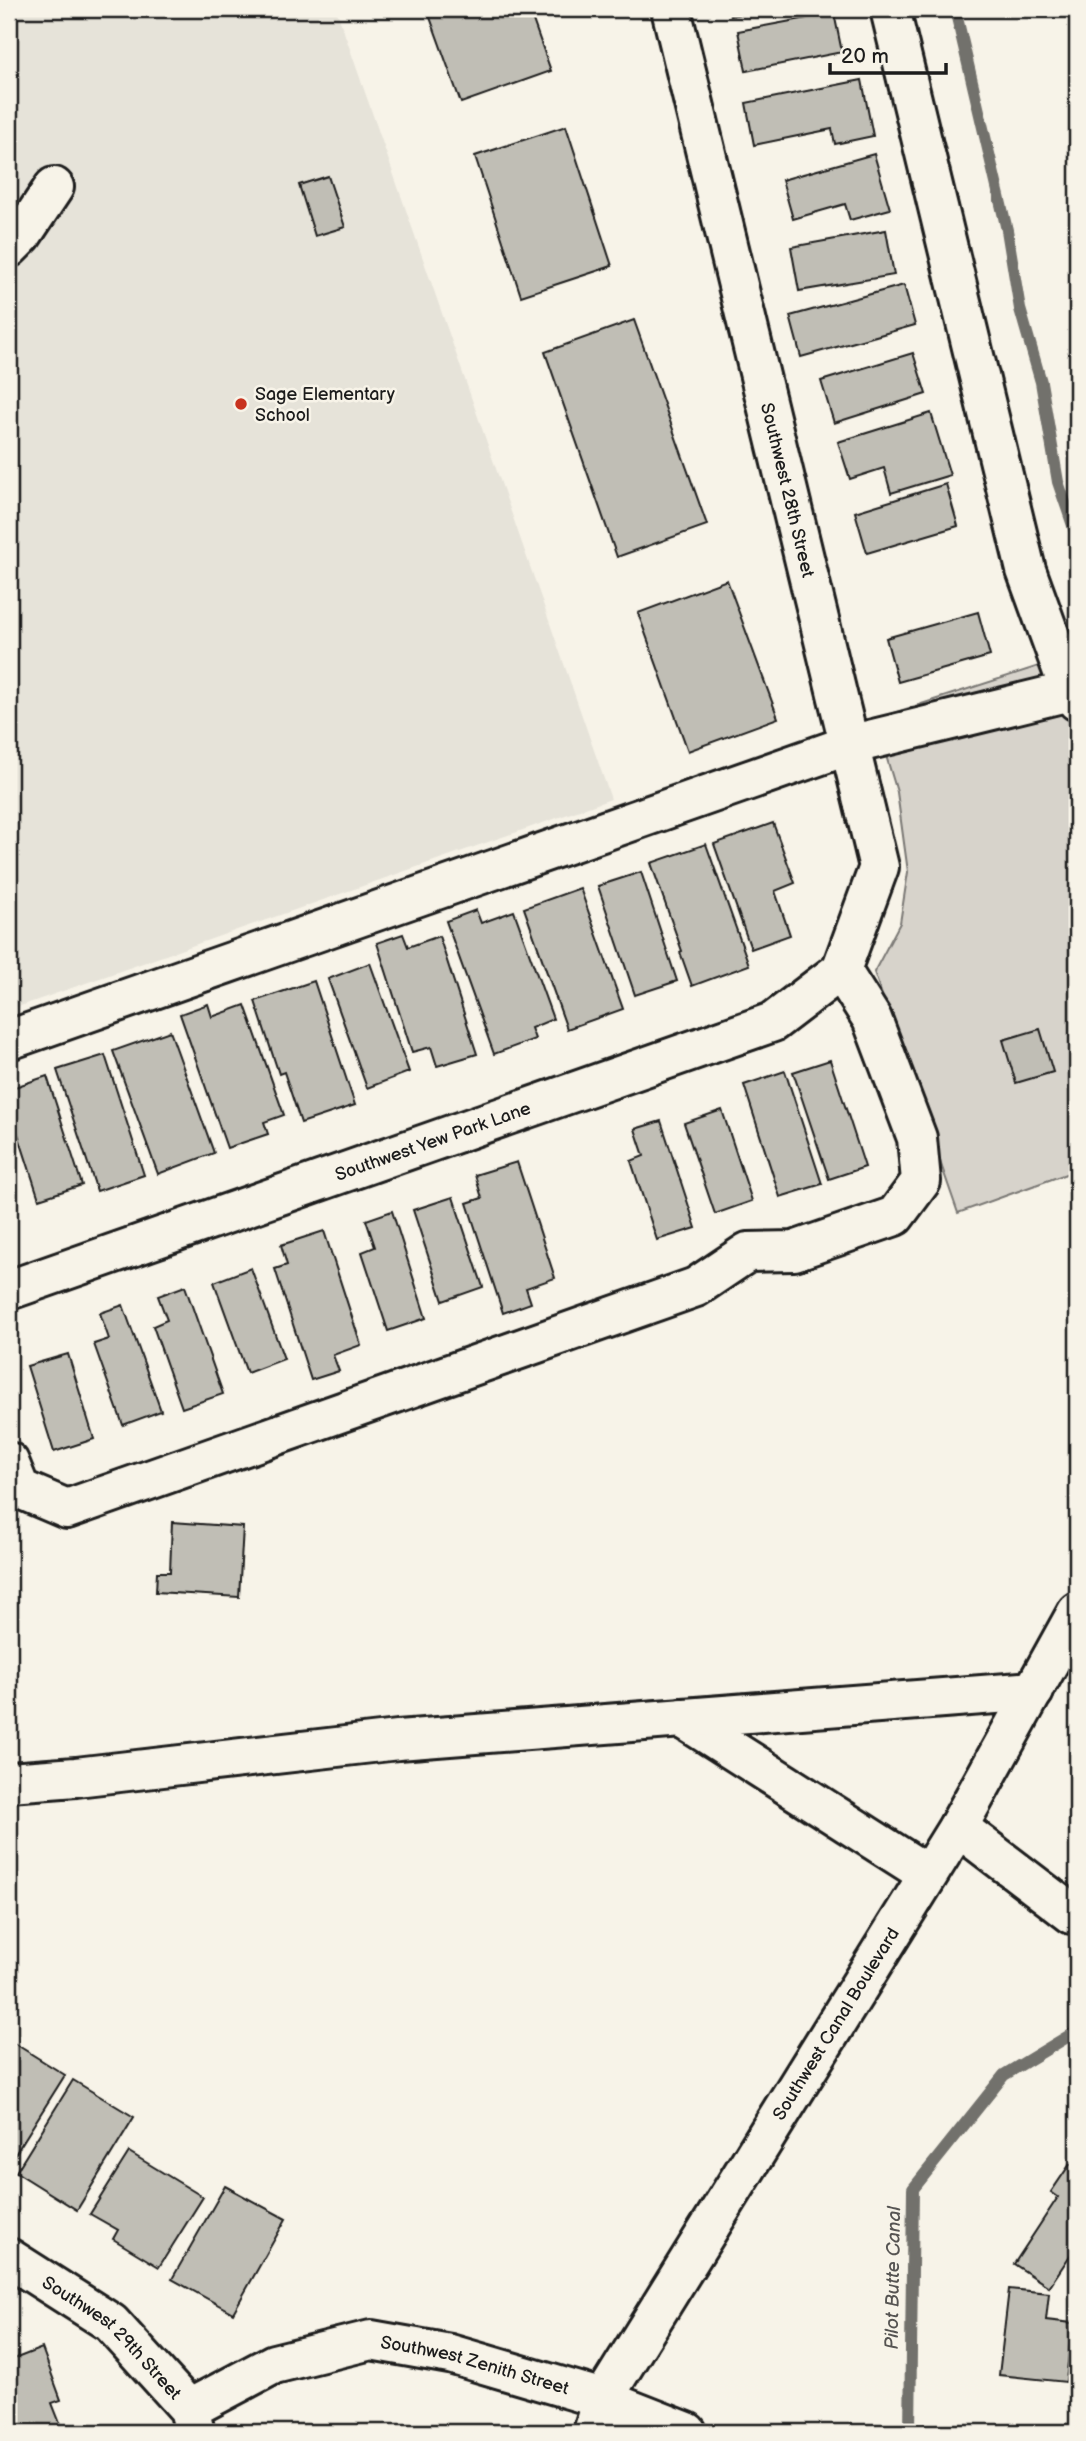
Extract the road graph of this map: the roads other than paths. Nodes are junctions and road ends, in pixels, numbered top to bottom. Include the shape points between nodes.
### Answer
1 (671, 9) edge
2 (890, 9) edge
3 (54, 187) dead end
4 (9, 248) edge
5 (1074, 696) edge
6 (849, 745) junction
7 (841, 970) junction
8 (9, 1040) edge
9 (10, 1292) edge
10 (9, 1462) edge
11 (1077, 1612) edge
12 (1034, 1691) junction
13 (681, 1718) junction
14 (9, 1782) edge
15 (958, 1827) junction
16 (926, 1874) junction
17 (1077, 1913) edge
18 (9, 2258) edge
19 (598, 2416) edge
20 (192, 2421) edge
21 (687, 2432) edge

1 - 6 street, Southwest 28th Street
2 - 5 street via 1026,570
3 - 4 street
5 - 6 street
6 - 7 street, Southwest 28th Street via 879,867
6 - 8 street
7 - 9 street, Southwest Yew Park Lane via 773,1021
7 - 10 street via 872,1019 917,1138 921,1181 895,1216 794,1251 748,1252 696,1287 67,1509 20,1489
11 - 12 street, Southwest Canal Boulevard
12 - 13 street
12 - 15 street, Southwest Canal Boulevard
13 - 14 street via 398,1740
13 - 16 street
15 - 16 street, Southwest Canal Boulevard
15 - 17 street via 1072,1914
16 - 19 street, Southwest Canal Boulevard
18 - 20 street, Southwest 29th Street via 111,2323
19 - 20 street, Southwest Zenith Street via 450,2354 371,2340 274,2364
19 - 21 street, Southwest Zenith Street

